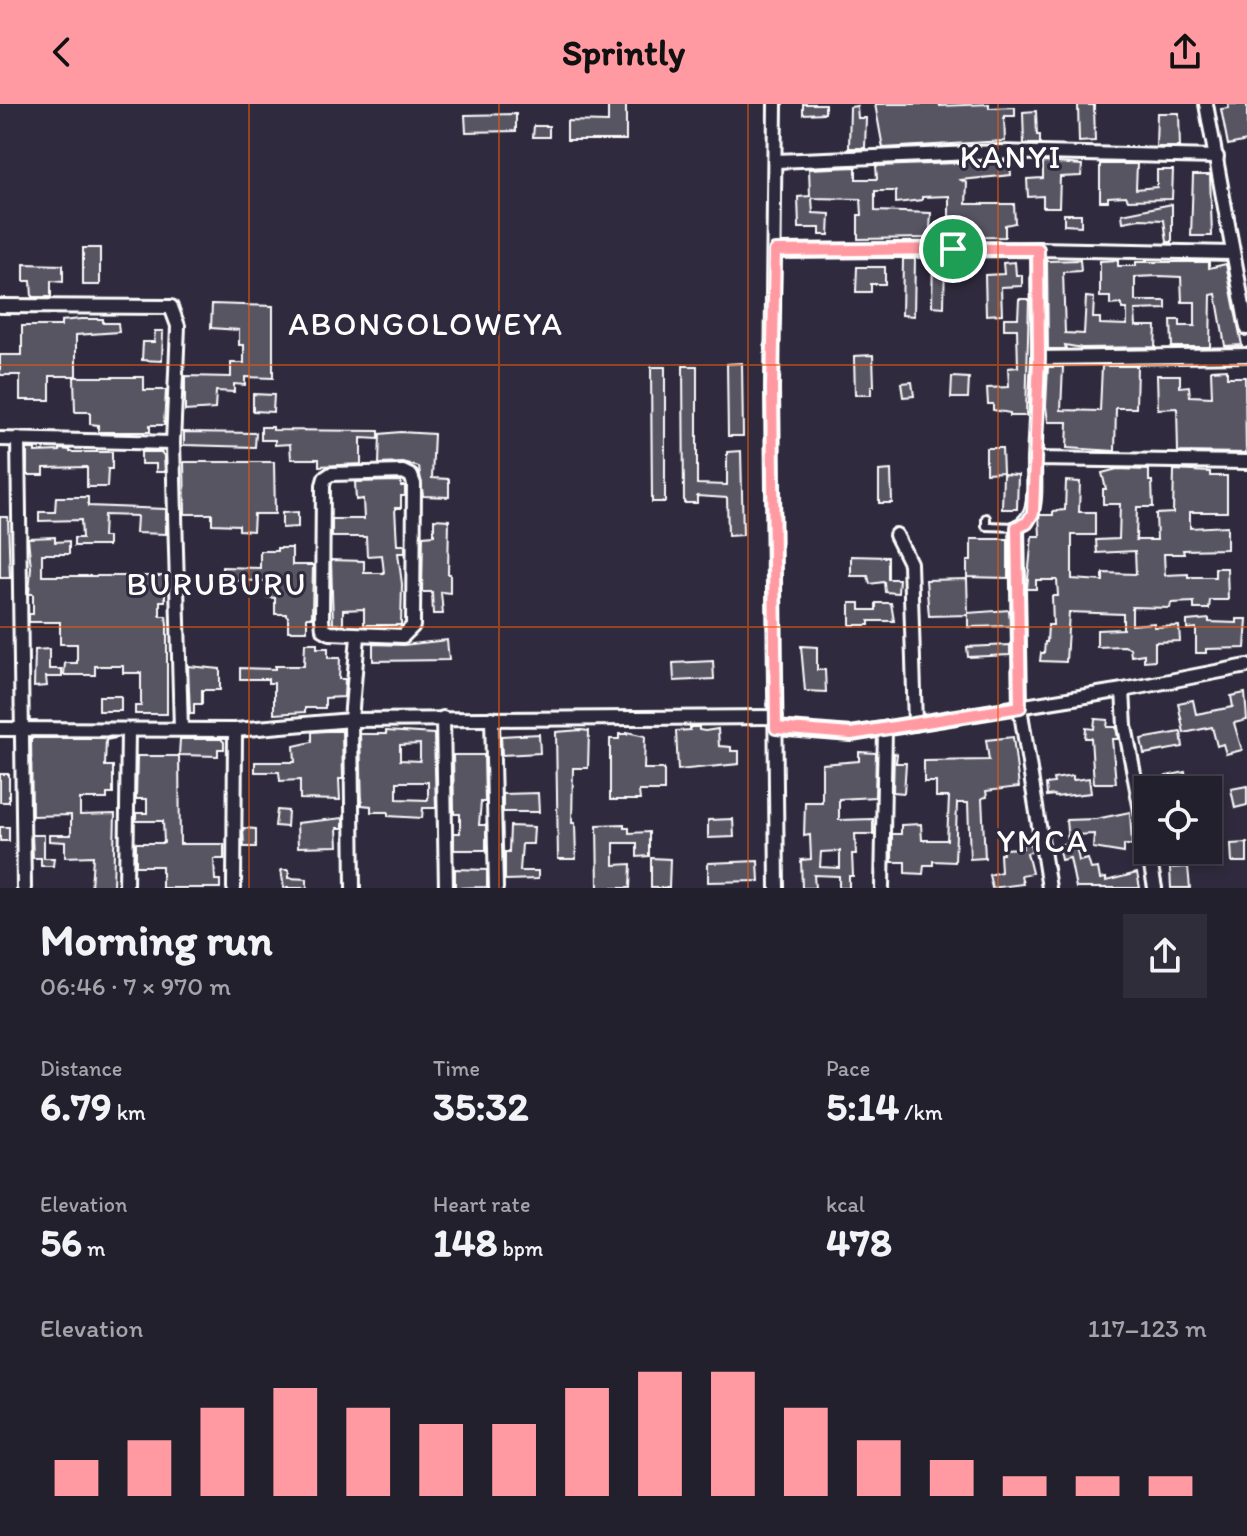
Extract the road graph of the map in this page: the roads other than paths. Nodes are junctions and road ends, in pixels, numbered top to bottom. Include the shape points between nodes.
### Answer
1 (775, 104) edge
2 (1206, 104) edge
3 (1217, 157) junction
4 (776, 161) junction
5 (1038, 249) junction
6 (775, 251) junction
7 (1232, 253) junction
8 (0, 306) edge
9 (1247, 328) edge
10 (1247, 355) edge
11 (1039, 358) junction
12 (0, 439) edge
13 (18, 439) junction
14 (173, 443) junction
15 (1034, 459) junction
16 (1247, 462) edge
17 (986, 518) dead end
18 (1017, 527) junction
19 (896, 535) dead end
20 (358, 636) junction
21 (1247, 666) edge
22 (1123, 690) junction
23 (1020, 707) junction
24 (443, 718) junction
25 (492, 718) junction
26 (351, 720) junction
27 (776, 722) junction
28 (915, 724) junction
29 (0, 729) edge
30 (20, 729) junction
31 (181, 729) junction
32 (885, 729) junction
33 (128, 730) junction
34 (235, 730) junction
35 (1134, 776) edge
36 (1151, 864) edge
37 (24, 888) edge
38 (126, 888) edge
39 (234, 888) edge
40 (353, 888) edge
41 (446, 888) edge
42 (496, 888) edge
43 (777, 888) edge
44 (882, 888) edge
45 (1049, 888) edge
46 (1155, 888) edge

1 - 4 street
2 - 3 street
3 - 4 street via 999,152
3 - 7 street
4 - 6 street
5 - 6 street
5 - 7 street
5 - 11 street
6 - 27 street
7 - 9 street
8 - 14 street via 171,307 178,326
10 - 11 street
11 - 15 street
12 - 13 street
13 - 14 street
13 - 30 street
14 - 31 street
15 - 16 street
15 - 18 street via 1033,513
17 - 18 lane via 986,526
18 - 23 street
19 - 28 street via 910,563
20 - 20 street via 323,629 323,485 331,474 403,472 414,484 413,626 403,636
20 - 26 street
21 - 22 street
22 - 23 street
22 - 35 street
23 - 28 street
23 - 45 street
24 - 25 street
24 - 26 street
24 - 41 street
25 - 27 street
25 - 42 street
26 - 34 street
26 - 40 street
27 - 32 street via 838,734
27 - 43 street
28 - 32 street
29 - 30 street
30 - 33 street
30 - 37 street
31 - 33 street
31 - 34 street
32 - 44 street
33 - 38 street
34 - 39 street
36 - 46 street

